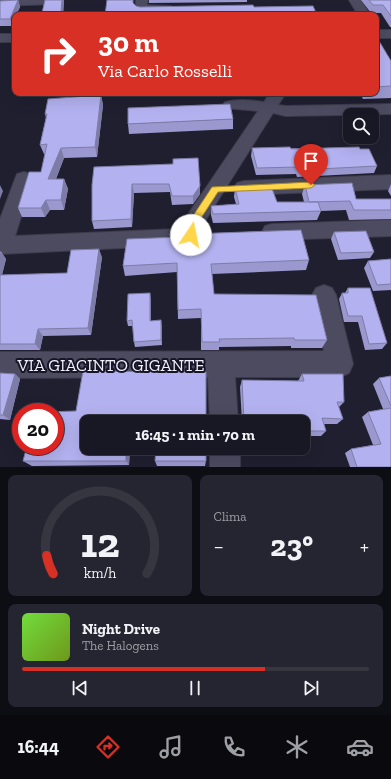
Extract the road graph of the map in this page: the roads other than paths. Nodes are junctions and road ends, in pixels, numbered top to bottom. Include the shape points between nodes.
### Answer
1 (54, 0) edge
2 (142, 0) edge
3 (355, 0) edge
4 (0, 2) edge
5 (180, 8) edge
6 (362, 12) edge
7 (379, 34) edge
8 (391, 34) edge
9 (0, 38) edge
10 (12, 38) edge
11 (273, 100) edge
12 (231, 105) edge
13 (391, 109) edge
14 (24, 179) dead end
15 (391, 182) edge
16 (215, 189) junction
17 (391, 228) edge
18 (255, 233) edge
19 (186, 234) junction
20 (207, 234) edge
21 (0, 245) edge
22 (324, 295) dead end
23 (222, 364) junction
24 (0, 365) edge
25 (224, 415) edge
26 (225, 455) edge
27 (226, 467) edge

1 - 4 street
2 - 5 street via 141,9
3 - 6 street
7 - 8 street
9 - 10 street
11 - 12 street
11 - 13 street via 286,111
11 - 16 street
14 - 21 street
15 - 16 street
16 - 19 street
17 - 18 street
19 - 20 street
19 - 21 street via 176,238
22 - 23 street, VIA GIACINTO GIGANTE via 341,364
23 - 24 street, VIA GIACINTO GIGANTE
23 - 25 street, VIA GIACINTO GIGANTE
26 - 27 street

